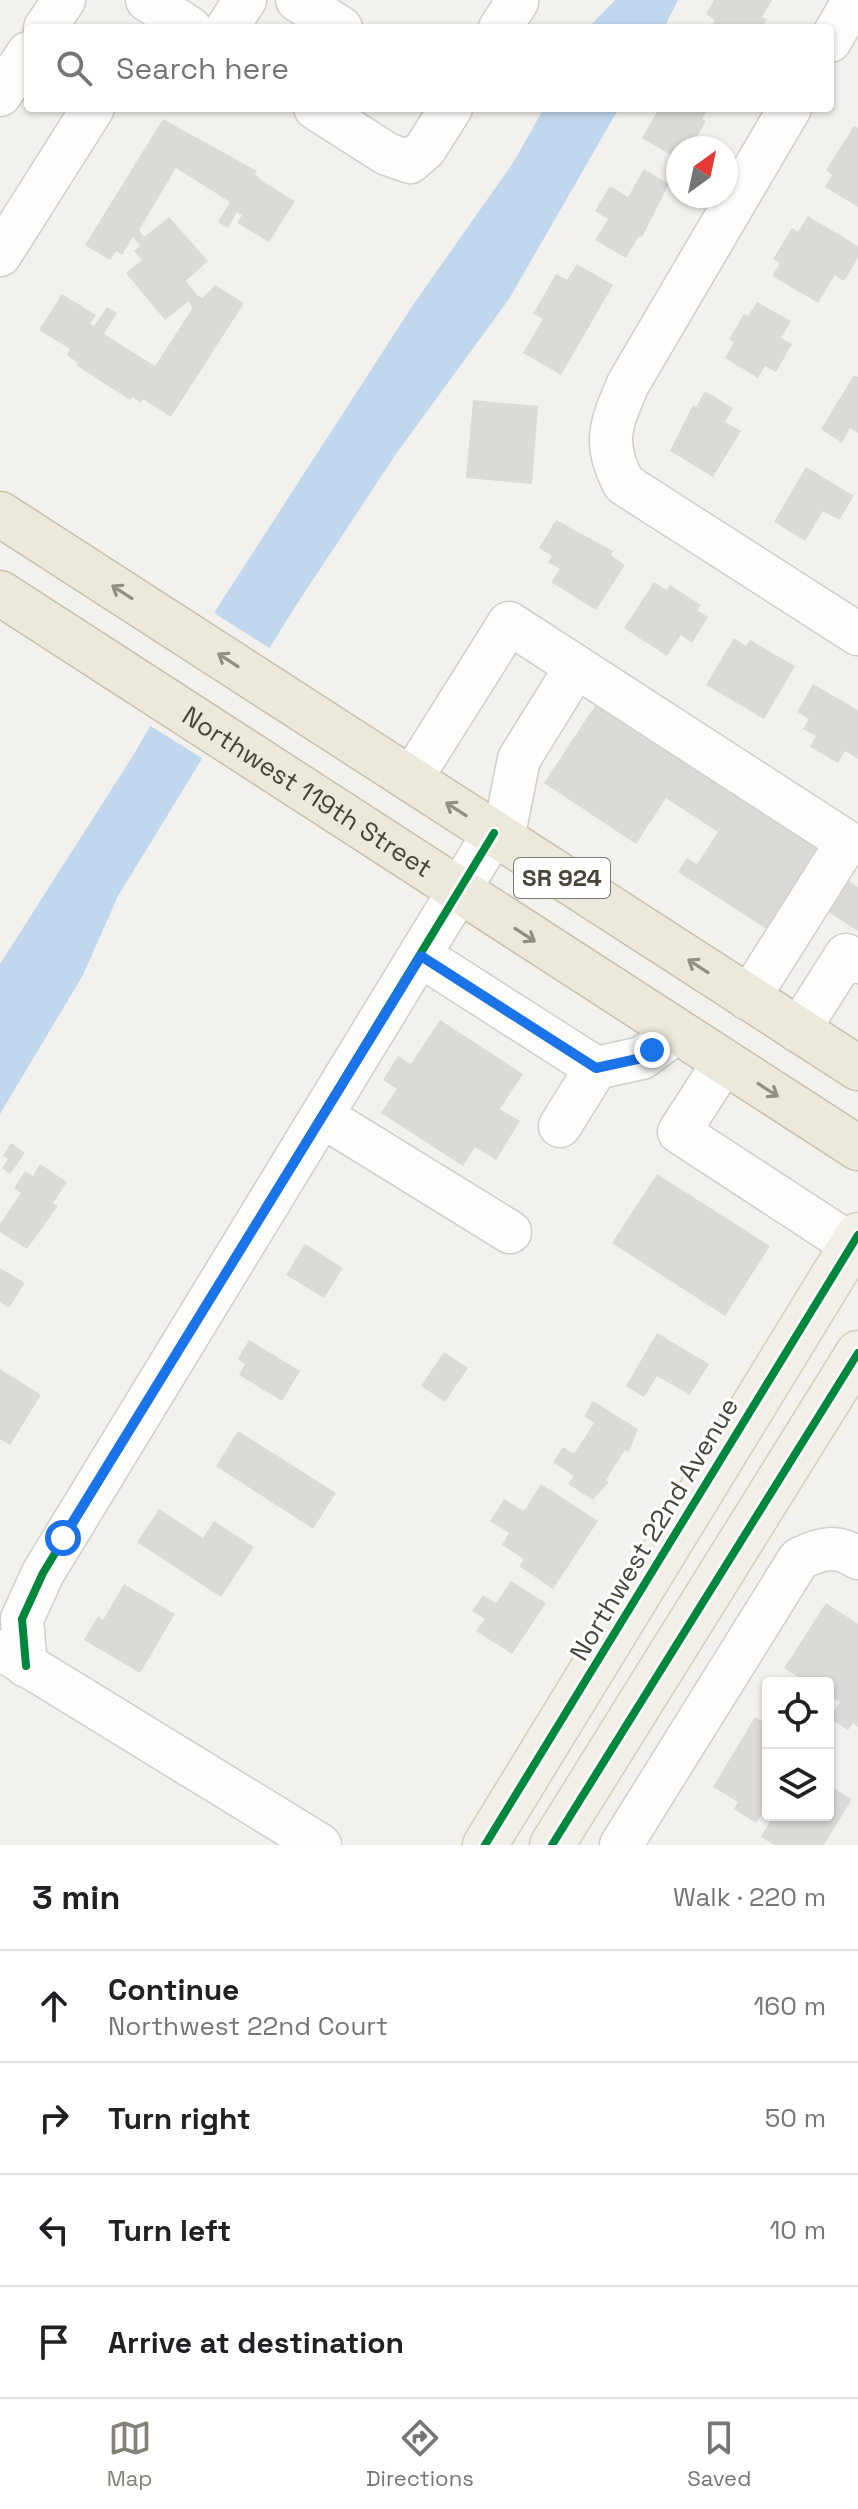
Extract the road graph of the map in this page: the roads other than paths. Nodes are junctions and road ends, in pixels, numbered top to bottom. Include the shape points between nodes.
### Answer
1 (64, 0) edge
2 (245, 0) edge
3 (297, 0) edge
4 (854, 0) edge
5 (48, 24) edge
6 (230, 24) edge
7 (335, 24) edge
8 (834, 34) edge
9 (24, 59) edge
10 (0, 95) edge
11 (90, 112) edge
12 (321, 112) edge
13 (448, 112) edge
14 (788, 112) edge
15 (1, 250) edge
16 (0, 514) edge
17 (0, 593) edge
18 (856, 627) edge
19 (576, 667) junction
20 (411, 779) junction
21 (499, 836) junction
22 (460, 893) junction
23 (421, 956) junction
24 (858, 962) edge
25 (748, 999) junction
26 (798, 1031) junction
27 (677, 1032) junction
28 (724, 1062) junction
29 (596, 1068) junction
30 (858, 1068) edge
31 (322, 1116) junction
32 (563, 1128) dead end
33 (858, 1148) edge
34 (510, 1232) dead end
35 (855, 1240) edge
36 (858, 1353) edge
37 (858, 1558) edge
38 (13, 1657) edge
39 (320, 1845) edge
40 (485, 1845) edge
41 (552, 1845) edge
42 (621, 1845) edge

1 - 5 street
2 - 6 street
3 - 7 street
4 - 8 street
9 - 10 street
11 - 15 street
12 - 13 street via 387,154 410,162
14 - 18 street via 628,384 611,425 610,459 624,484
20 -> 16 highway, SR 924
17 - 22 highway, Northwest 119th Street / SR 924
19 - 20 street via 509,623
19 - 21 street via 519,759
19 - 25 street via 847,842
21 -> 20 highway, SR 924
21 - 22 street
25 -> 21 highway, SR 924
22 - 23 street
22 -> 27 highway, Northwest 119th Street / SR 924
23 - 29 street
23 - 31 street
24 - 26 street via 846,955
25 - 26 highway, SR 924
26 - 30 highway, SR 924
27 - 28 highway, Northwest 119th Street / SR 924
27 - 29 street via 642,1058
28 -> 33 highway, Northwest 119th Street / SR 924
28 - 35 street via 679,1132
29 - 32 street
31 - 34 street
31 - 38 street via 37,1582
35 - 40 main road, Northwest 22nd Avenue
36 - 41 main road
37 - 42 street via 844,1549 821,1548 799,1559
38 - 39 street

